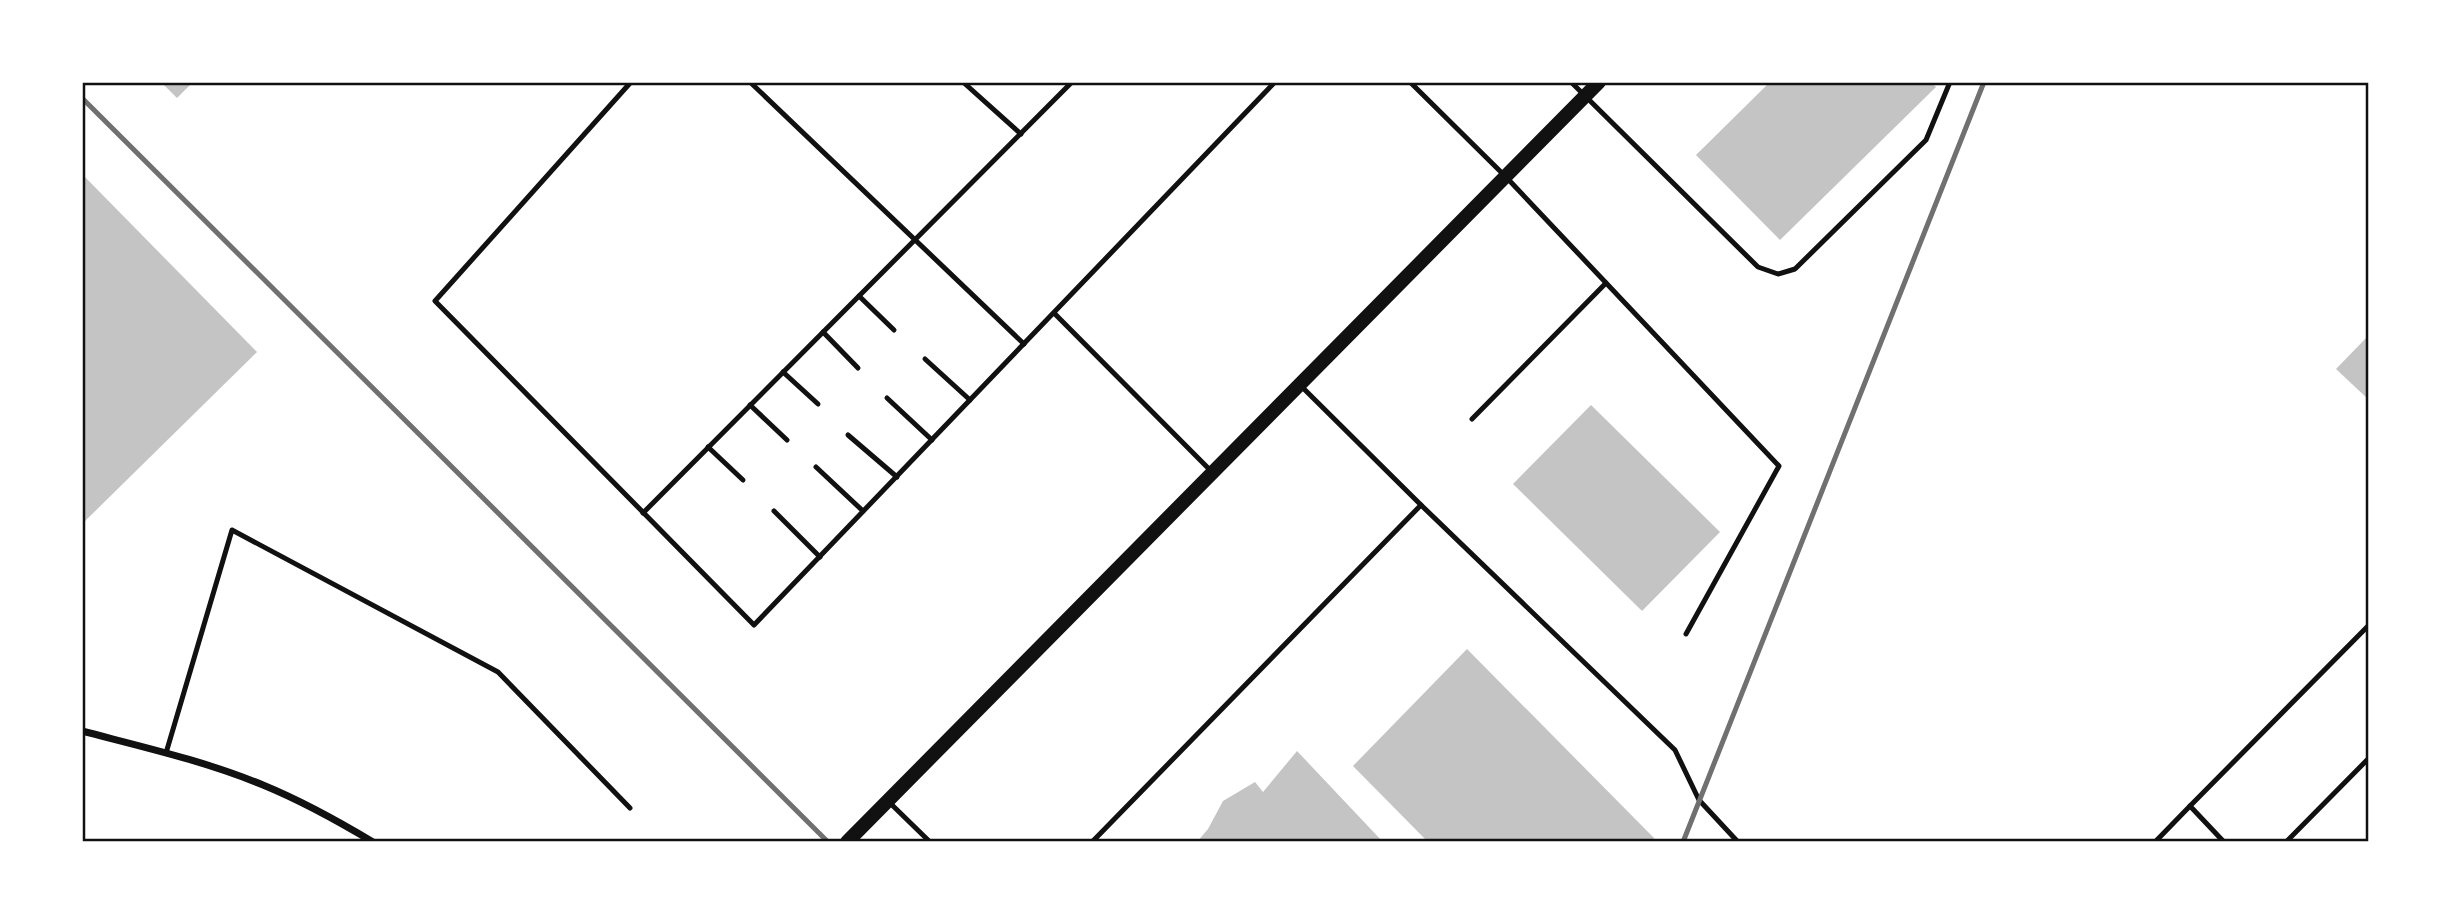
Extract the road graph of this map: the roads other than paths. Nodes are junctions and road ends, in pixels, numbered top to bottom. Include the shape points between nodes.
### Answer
1 (631, 82) edge
2 (751, 82) edge
3 (963, 82) edge
4 (1072, 82) edge
5 (1275, 82) edge
6 (1410, 82) edge
7 (1571, 82) edge
8 (1599, 82) edge
9 (1950, 82) edge
10 (1586, 96) junction
11 (1021, 134) junction
12 (1506, 177) junction
13 (915, 240) junction
14 (1606, 283) junction
15 (859, 296) junction
16 (1054, 313) junction
17 (894, 330) dead end
18 (822, 332) junction
19 (1024, 344) junction
20 (925, 359) dead end
21 (858, 368) dead end
22 (783, 372) junction
23 (1300, 385) junction
24 (887, 398) dead end
25 (970, 400) junction
26 (818, 404) dead end
27 (750, 405) junction
28 (1472, 419) dead end
29 (848, 435) dead end
30 (787, 440) dead end
31 (932, 440) junction
32 (708, 447) junction
33 (816, 467) dead end
34 (1213, 473) junction
35 (897, 477) junction
36 (743, 480) dead end
37 (1421, 505) junction
38 (774, 511) dead end
39 (863, 511) junction
40 (643, 513) junction
41 (820, 557) junction
42 (2369, 625) edge
43 (1686, 634) dead end
44 (82, 732) edge
45 (166, 753) junction
46 (2369, 758) edge
47 (887, 801) junction
48 (2190, 806) junction
49 (630, 808) dead end
50 (373, 842) edge
51 (847, 842) edge
52 (930, 842) edge
53 (1092, 842) edge
54 (1738, 842) edge
55 (2155, 842) edge
56 (2224, 842) edge
57 (2286, 842) edge

1 - 40 lane via 435,301
2 - 13 lane
3 - 11 lane
4 - 11 lane
5 - 16 lane
6 - 12 lane
7 - 10 lane
8 - 10 main road
9 - 10 lane via 1926,140 1795,269 1778,274 1758,267
10 - 12 main road
11 - 13 lane
12 - 14 lane
12 - 23 main road
13 - 15 lane
13 - 19 lane
14 - 28 lane
14 - 43 lane via 1779,466
15 - 17 lane
15 - 18 lane
16 - 19 lane
16 - 34 lane
18 - 21 lane
18 - 22 lane
19 - 25 lane
20 - 25 lane
22 - 26 lane
22 - 27 lane
23 - 34 main road
23 - 37 lane
24 - 31 lane
25 - 31 lane
27 - 30 lane
27 - 32 lane
29 - 35 lane
31 - 35 lane
32 - 36 lane
32 - 40 lane
33 - 39 lane
34 - 47 main road
35 - 39 lane
37 - 53 lane
37 - 54 lane via 1675,750 1699,800
38 - 41 lane
39 - 41 lane
40 - 41 lane via 754,625
42 - 48 lane
44 - 45 street
45 - 49 lane via 232,530 498,672
45 - 50 street via 262,785 325,813
46 - 57 lane
47 - 51 main road
47 - 52 lane
48 - 55 lane
48 - 56 lane

